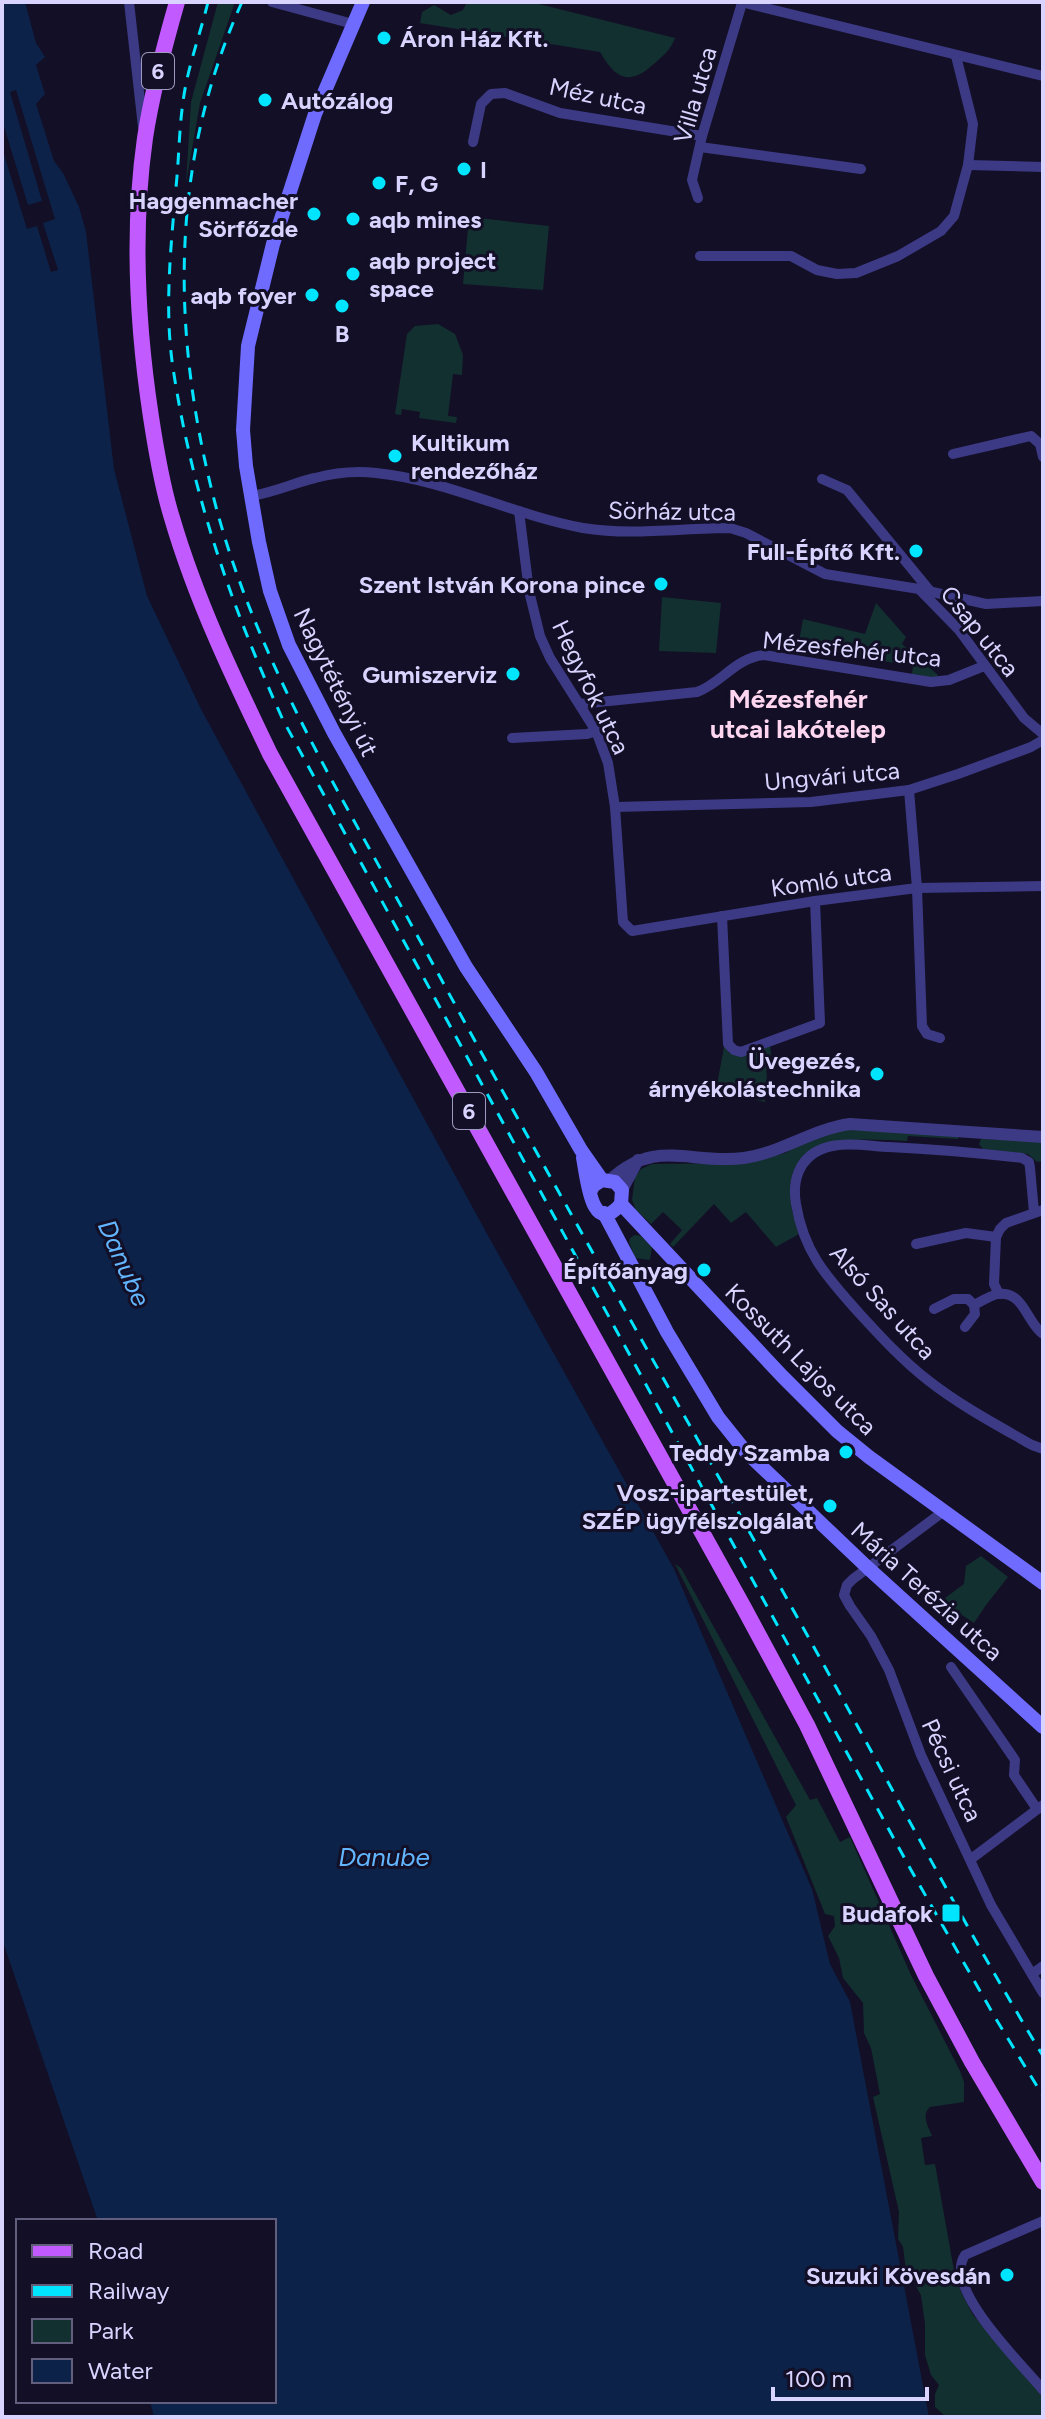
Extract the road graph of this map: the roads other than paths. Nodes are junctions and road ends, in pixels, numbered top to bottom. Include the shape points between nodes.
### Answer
1 (129, 2) edge
2 (177, 2) edge
3 (272, 2) edge
4 (363, 2) edge
5 (748, 3) edge
6 (353, 24) junction
7 (956, 56) junction
8 (1043, 76) edge
9 (145, 140) junction
10 (701, 141) junction
11 (473, 142) dead end
12 (968, 165) junction
13 (1043, 167) edge
14 (861, 169) dead end
15 (698, 198) dead end
16 (700, 256) dead end
17 (953, 454) dead end
18 (1043, 457) edge
19 (822, 479) dead end
20 (250, 496) junction
21 (519, 511) junction
22 (919, 589) junction
23 (931, 591) junction
24 (1043, 601) edge
25 (984, 666) junction
26 (580, 704) junction
27 (596, 731) junction
28 (1043, 734) edge
29 (512, 738) dead end
30 (1043, 740) edge
31 (909, 790) junction
32 (615, 807) junction
33 (1043, 886) edge
34 (917, 888) junction
35 (815, 901) junction
36 (722, 916) junction
37 (627, 928) joint
38 (940, 1038) dead end
39 (969, 1131) junction
40 (1043, 1137) edge
41 (968, 1151) junction
42 (638, 1160) junction
43 (601, 1183) junction
44 (616, 1204) junction
45 (1039, 1211) edge
46 (996, 1237) junction
47 (916, 1244) dead end
48 (999, 1294) junction
49 (974, 1305) junction
50 (934, 1309) dead end
51 (965, 1327) dead end
52 (1043, 1334) edge
53 (1043, 1449) edge
54 (944, 1511) junction
55 (868, 1568) junction
56 (1043, 1583) edge
57 (951, 1667) dead end
58 (1043, 1727) edge
59 (1040, 1806) edge
60 (971, 1859) junction
61 (1043, 1966) edge
62 (1032, 1974) junction
63 (1043, 1993) edge
64 (1043, 2182) edge
65 (1043, 2221) edge
66 (1043, 2390) edge

1 - 9 street
2 - 9 main road, 6
3 - 6 street
4 - 6 main road, Nagytétényi út
5 - 7 street
5 - 10 street, Villa utca
6 - 20 main road, Nagytétényi út via 310,129 256,305 244,396
7 - 8 street
7 - 12 street via 973,124
9 - 64 main road, 6 via 139,230 142,356 171,516 222,655 270,754 807,1725 926,1976
10 - 11 street, Méz utca via 560,113 505,93 491,94 481,104
10 - 14 street, Méz utca
10 - 15 street, Villa utca via 692,180
12 - 13 street
12 - 16 street via 950,223 898,256 856,273 817,270 791,256
17 - 18 street via 1024,437 1037,439
19 - 23 street via 847,490
20 - 21 street, Sörház utca via 315,478 376,473
20 - 43 main road, Nagytétényi út via 270,591 310,688 452,942
21 - 22 street, Sörház utca via 612,532 730,528 825,574
21 - 26 street, Hegyfok utca via 540,636
22 - 23 street, Sörház utca
22 - 25 street, Csap utca via 959,630
23 - 24 street, Sörház utca via 986,604
25 - 26 street, Mézesfehér utca via 931,682 764,655 735,666 697,692
25 - 28 street, Csap utca
26 - 27 street, Hegyfok utca
27 - 29 street
27 - 32 street, Hegyfok utca
30 - 31 street, Ungvári utca
31 - 32 street, Ungvári utca via 811,802
31 - 34 street
32 - 37 street, Hegyfok utca
33 - 34 street, Komló utca
34 - 35 street, Komló utca
34 - 38 street via 922,1026
35 - 36 street, Komló utca
35 - 36 street via 820,1023 741,1052 728,1044
36 - 37 street, Komló utca
39 - 40 street
39 - 41 street
39 - 42 street via 850,1124 758,1155 661,1155
41 - 45 street via 1029,1162
41 - 53 street, Alsó Sas utca via 830,1146 801,1166 794,1182 796,1208 825,1276 898,1355 971,1410
42 - 43 street
42 - 44 street
43 - 44 main road via 619,1185
43 - 44 main road via 592,1204 599,1211
44 - 54 main road, Kossuth Lajos utca via 816,1411
44 - 55 main road, Mária Terézia utca via 622,1250 705,1397 764,1471
45 - 46 street via 1006,1223
46 - 47 street via 966,1233
46 - 48 street via 994,1284
48 - 49 street
48 - 52 street via 1016,1298
49 - 50 street via 968,1299 954,1299
49 - 51 street via 975,1314
54 - 55 street
54 - 56 main road, Kossuth Lajos utca
55 - 58 main road, Mária Terézia utca
55 - 60 street, Pécsi utca via 847,1585 844,1595 884,1661
57 - 59 street via 1015,1760 1014,1775
59 - 60 street
60 - 62 street, Pécsi utca
61 - 62 street
62 - 63 street, Pécsi utca
65 - 66 street via 965,2255 959,2270 978,2313

